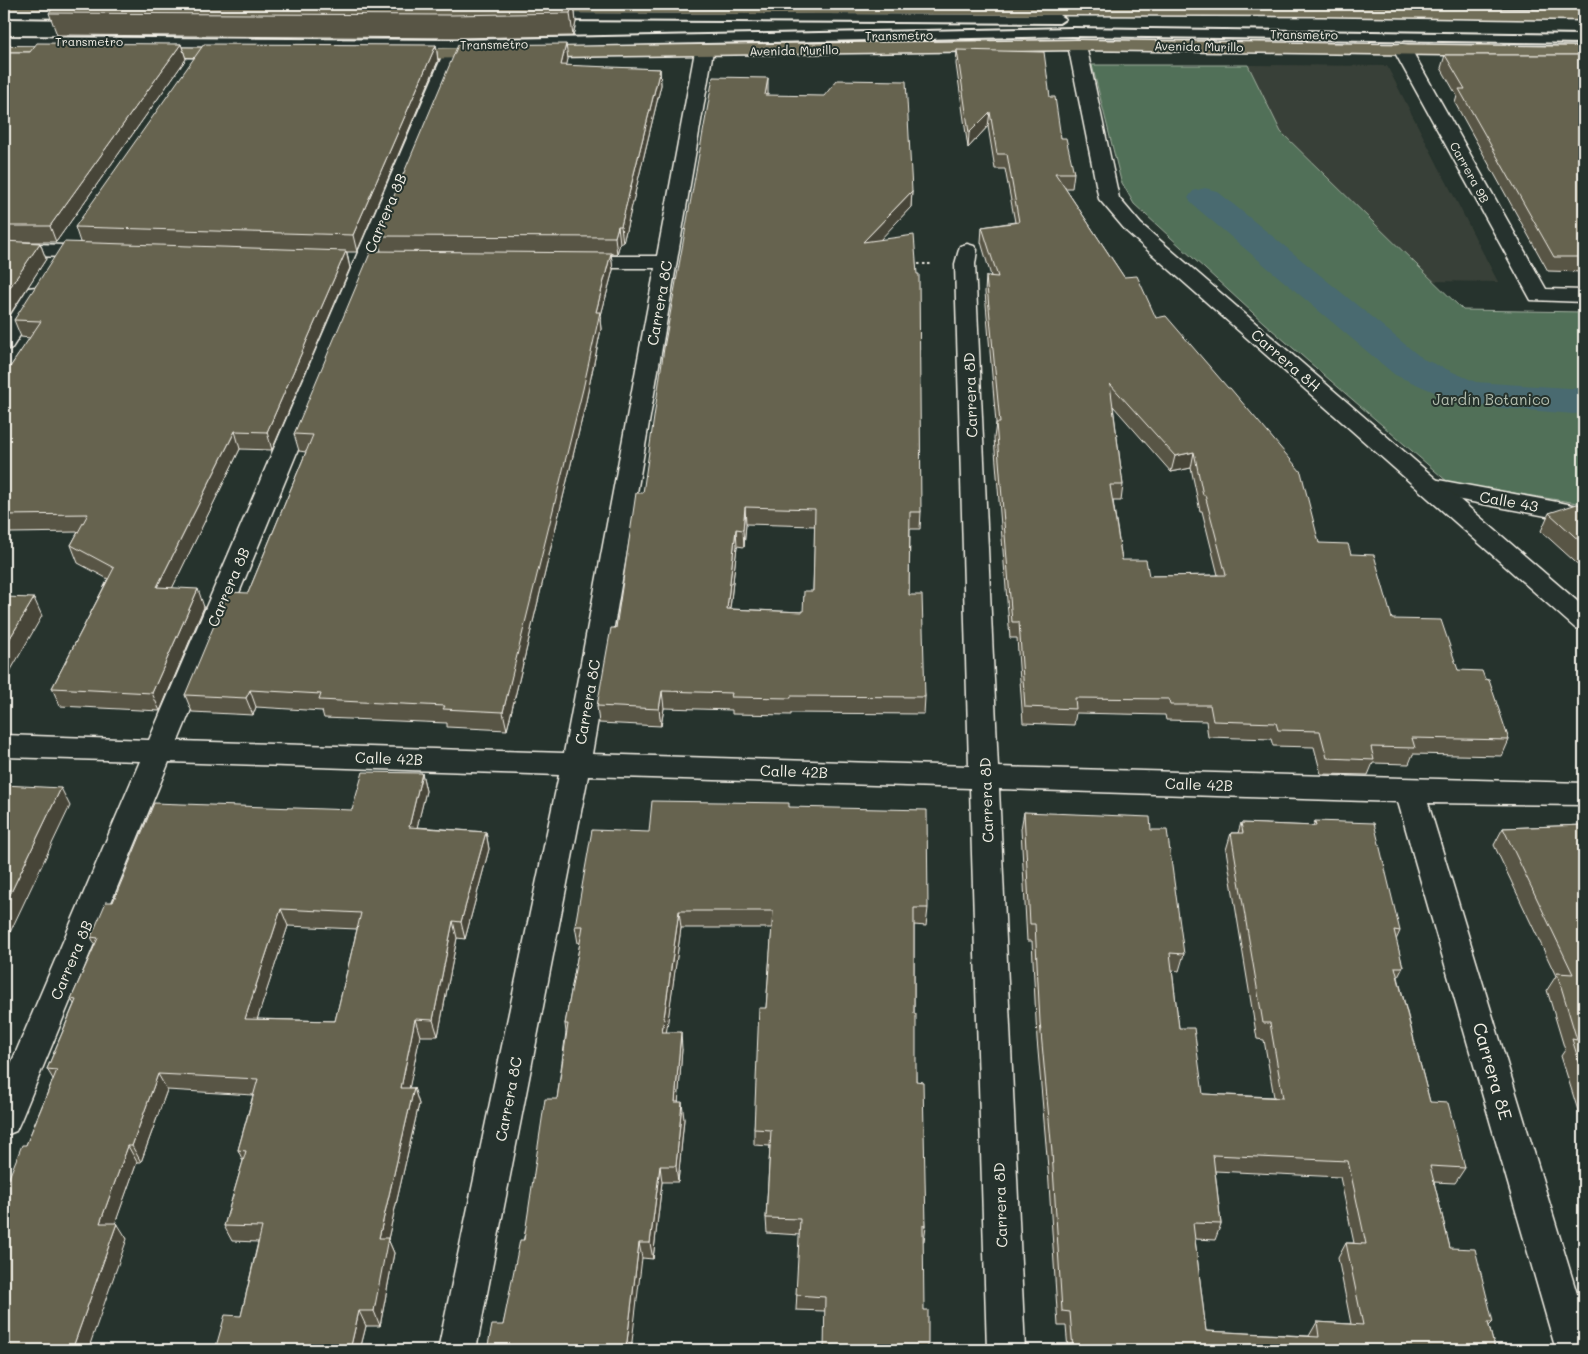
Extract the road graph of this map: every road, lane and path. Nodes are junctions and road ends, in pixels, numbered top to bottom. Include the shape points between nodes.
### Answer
1 (4, 5) edge
2 (705, 6) edge
3 (938, 6) edge
4 (1346, 8) edge
5 (103, 10) joint
6 (523, 12) joint
7 (4, 14) edge
8 (1584, 15) edge
9 (1584, 27) edge
10 (1584, 39) edge
11 (4, 40) edge
12 (1077, 45) junction
13 (1402, 49) junction
14 (4, 51) edge
15 (704, 51) junction
16 (1584, 52) edge
17 (201, 53) junction
18 (452, 54) junction
19 (189, 69) edge
20 (4, 249) edge
21 (111, 252) edge
22 (59, 257) junction
23 (966, 257) joint
24 (560, 262) edge
25 (667, 262) junction
26 (906, 264) edge
27 (1584, 296) edge
28 (4, 343) edge
29 (1433, 487) junction
30 (1584, 514) edge
31 (1584, 621) edge
32 (4, 746) edge
33 (159, 751) junction
34 (576, 764) junction
35 (985, 778) junction
36 (1410, 791) junction
37 (1584, 794) edge
38 (4, 1120) edge
39 (456, 1350) edge
40 (1006, 1350) edge
41 (1576, 1350) edge

1 - 5 main road
2 - 3 main road
2 - 6 main road
3 - 4 main road
4 - 8 main road
5 - 7 lane, Transmetro
6 - 9 lane, Transmetro
10 - 11 lane, Transmetro via 1073,32 454,44
12 - 13 main road, Avenida Murillo
12 - 15 main road, Avenida Murillo
12 - 29 street, Carrera 8H via 1110,199 1134,228
13 - 16 main road, Avenida Murillo
13 - 27 street, Carrera 9B via 1539,294
14 - 17 main road, Avenida Murillo
15 - 18 main road, Avenida Murillo
15 - 25 street, Carrera 8C
17 - 18 main road, Avenida Murillo
17 - 19 street
18 - 33 street, Carrera 8B
20 - 22 street
21 - 22 street
22 - 28 street
23 - 26 path
23 - 35 street, Carrera 8D
24 - 25 street
25 - 34 street, Carrera 8C
29 - 30 street, Calle 43
29 - 31 street, Carrera 8H
32 - 33 street, Calle 42B
33 - 34 street, Calle 42B
33 - 38 street, Carrera 8B
34 - 35 street, Calle 42B
34 - 39 street, Carrera 8C
35 - 36 street, Calle 42B
35 - 40 street, Carrera 8D
36 - 37 street, Calle 42B
36 - 41 street, Carrera 8E

